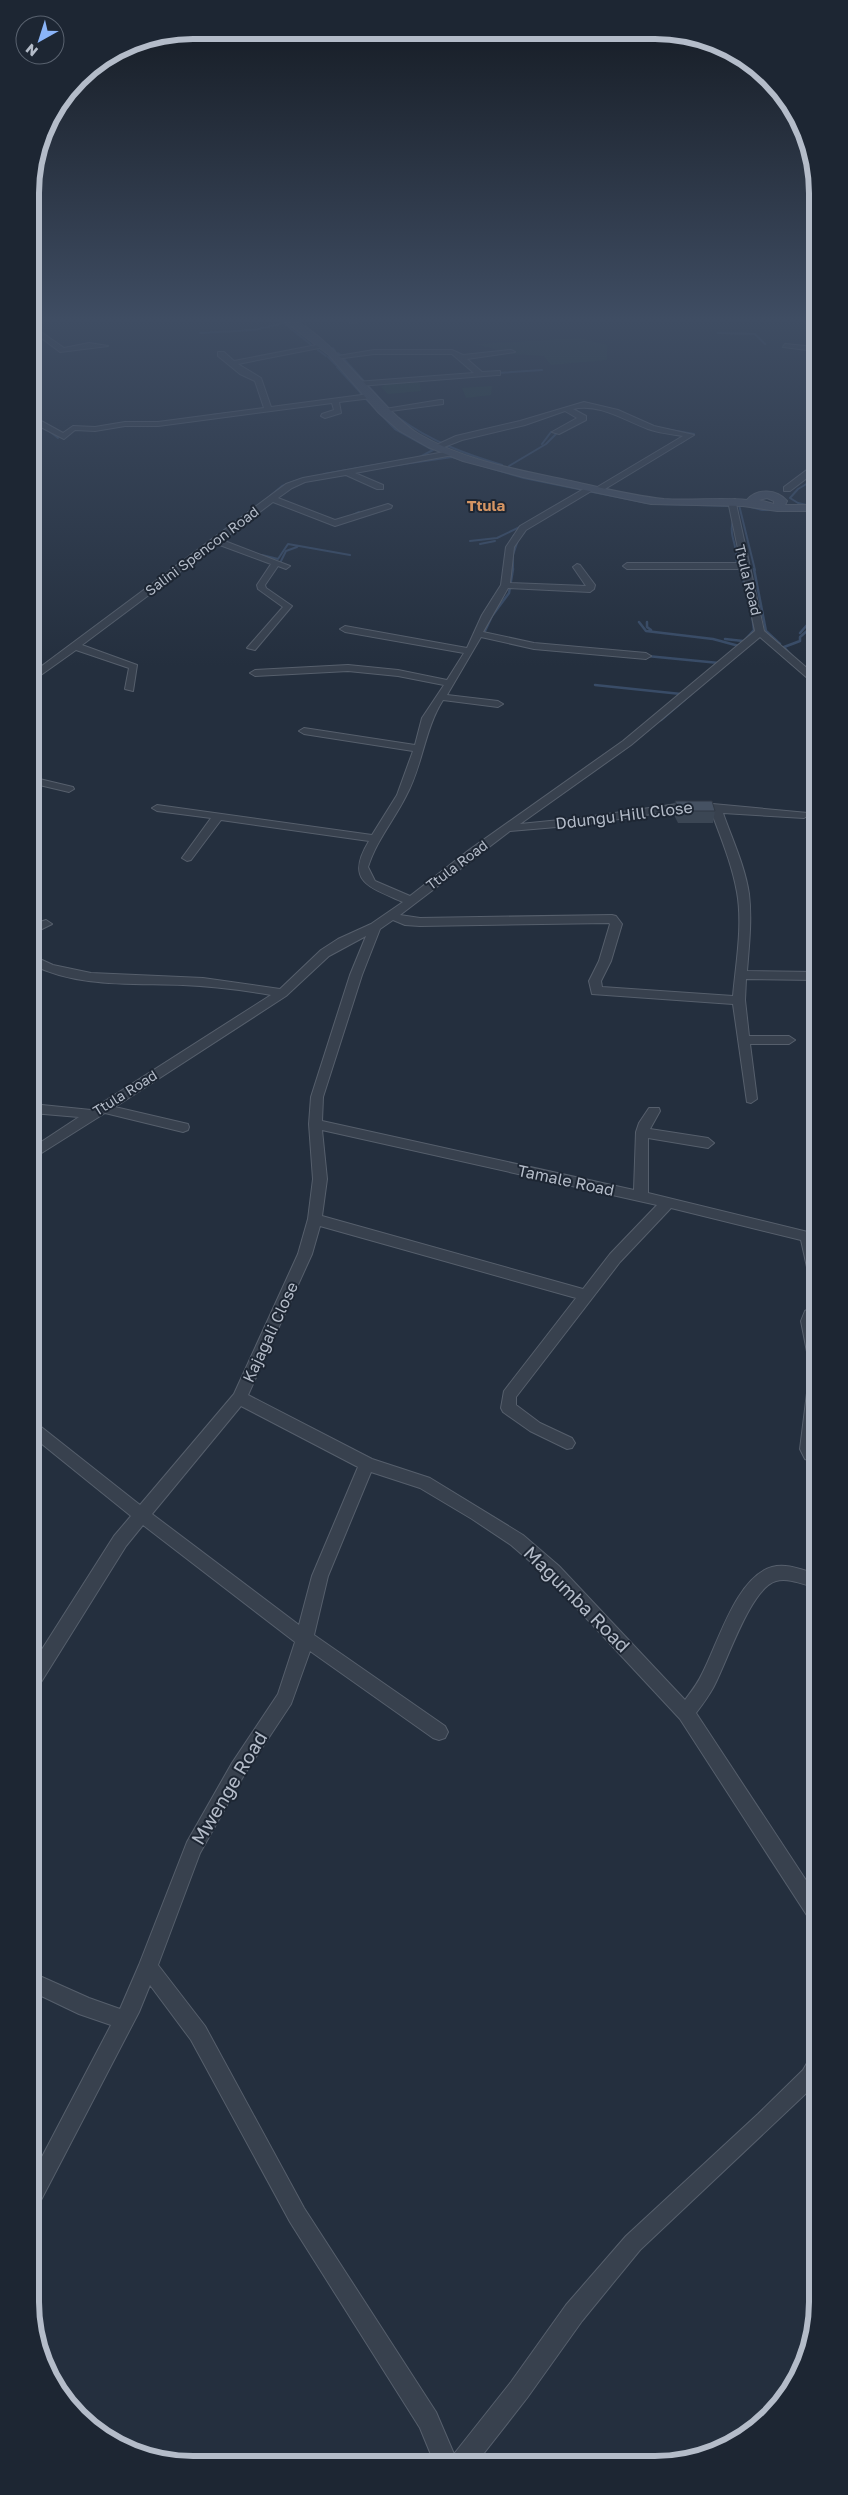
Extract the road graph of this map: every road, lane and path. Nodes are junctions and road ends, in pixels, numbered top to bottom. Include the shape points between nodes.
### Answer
1 (412, 433) edge
2 (478, 433) edge
3 (681, 433) edge
4 (436, 447) junction
5 (450, 453) junction
6 (347, 472) junction
7 (809, 473) edge
8 (380, 487) dead end
9 (594, 489) junction
10 (271, 498) junction
11 (779, 498) junction
12 (733, 501) junction
13 (388, 506) dead end
14 (809, 508) edge
15 (216, 541) junction
16 (276, 563) junction
17 (286, 566) dead end
18 (627, 566) dead end
19 (746, 566) junction
20 (577, 567) dead end
21 (505, 585) junction
22 (345, 630) dead end
23 (760, 632) junction
24 (478, 634) junction
25 (75, 646) junction
26 (252, 648) dead end
27 (470, 651) junction
28 (646, 656) dead end
29 (39, 673) edge
30 (256, 673) dead end
31 (809, 674) edge
32 (450, 683) junction
33 (130, 689) dead end
34 (439, 698) junction
35 (498, 704) dead end
36 (304, 731) dead end
37 (419, 748) junction
38 (39, 782) edge
39 (69, 789) dead end
40 (157, 808) dead end
41 (716, 809) junction
42 (804, 815) dead end
43 (218, 817) junction
44 (506, 828) junction
45 (375, 840) junction
46 (187, 858) dead end
47 (410, 901) junction
48 (392, 916) junction
49 (46, 924) dead end
50 (39, 927) edge
51 (375, 927) junction
52 (39, 964) edge
53 (740, 975) junction
54 (809, 976) edge
55 (282, 993) junction
56 (739, 1000) junction
57 (743, 1040) junction
58 (789, 1040) dead end
59 (751, 1099) dead end
60 (39, 1108) edge
61 (96, 1111) junction
62 (654, 1112) dead end
63 (315, 1124) junction
64 (183, 1127) dead end
65 (642, 1132) junction
66 (708, 1142) dead end
67 (39, 1149) edge
68 (641, 1196) junction
69 (668, 1202) junction
70 (315, 1219) junction
71 (809, 1237) edge
72 (586, 1295) junction
73 (239, 1398) junction
74 (39, 1433) edge
75 (567, 1443) dead end
76 (367, 1464) junction
77 (141, 1515) junction
78 (809, 1579) edge
79 (305, 1638) junction
80 (39, 1670) edge
81 (686, 1713) junction
82 (439, 1732) dead end
83 (809, 1901) edge
84 (148, 1967) junction
85 (39, 1985) edge
86 (124, 2020) junction
87 (809, 2078) edge
88 (39, 2183) edge
89 (443, 2456) edge
90 (467, 2456) edge

1 - 4 street
2 - 4 street
3 - 9 street via 690,435
4 - 5 street
5 - 6 street, Salini Spencon Road
5 - 9 street via 501,469
6 - 8 street
6 - 10 street, Salini Spencon Road via 296,483
7 - 11 street
9 - 12 street via 667,502
9 - 21 street via 523,528 510,547
10 - 13 street via 335,523
10 - 15 street, Salini Spencon Road
11 - 12 street via 763,508 754,501
11 - 14 street
12 - 19 street, Ttula Road via 735,526
15 - 16 street
15 - 25 street, Salini Spencon Road
16 - 17 street
16 - 26 street via 261,585 262,589 288,606
18 - 19 street
19 - 23 street, Ttula Road
20 - 21 street via 591,585 590,589
21 - 24 street
22 - 27 street
23 - 31 street
23 - 44 street, Ttula Road via 627,743
24 - 27 street
24 - 28 street via 534,646
25 - 29 street, Salini Spencon Road
25 - 33 street via 134,667
27 - 32 street
30 - 32 street via 348,668
32 - 34 street
34 - 35 street
34 - 37 street via 427,718
36 - 37 street
37 - 45 street via 402,795
38 - 39 street
40 - 43 street
41 - 42 street
41 - 44 street, Ddungu Hill Close via 683,806 592,820
41 - 53 street, Ddungu Hill Close via 743,894
43 - 45 street
43 - 46 street
44 - 47 street, Ttula Road
45 - 47 street via 363,867 366,876 378,888
47 - 48 street, Ttula Road
48 - 51 street, Ttula Road
48 - 56 street via 420,922 612,919 616,924 595,981 596,991
49 - 50 street
51 - 55 street, Ttula Road via 325,953
51 - 63 street, Kajagali Close via 317,1097
52 - 55 street via 71,975 202,982
53 - 54 street
53 - 56 street, Ddungu Hill Close
55 - 61 street, Ttula Road
56 - 57 street, Ddungu Hill Close
57 - 58 street
57 - 59 street, Ddungu Hill Close
60 - 61 street
61 - 64 street
61 - 67 street, Ttula Road
62 - 65 street
63 - 68 street, Tamale Road
63 - 70 street, Kajagali Close via 320,1179
65 - 66 street
65 - 68 street
68 - 69 street, Tamale Road
69 - 71 street, Tamale Road
69 - 72 street via 615,1258
70 - 72 street
70 - 73 street, Kajagali Close via 305,1254
72 - 75 street via 508,1396 507,1402 508,1408 516,1415
73 - 76 street, Magumba Road
73 - 77 street, Kajagali Close
74 - 77 street
76 - 79 street, Mwenge Road via 320,1576
76 - 81 street, Magumba Road via 425,1483 517,1540 553,1571
77 - 79 street
77 - 80 street, Kajagali Close via 120,1541
78 - 81 street via 788,1572 773,1573 755,1587 732,1624 707,1682
79 - 82 street
79 - 84 street, Mwenge Road via 284,1698 238,1769 193,1848
81 - 83 street, Magumba Road
84 - 86 street, Mwenge Road
84 - 89 street via 198,2033 297,2215 428,2420
85 - 86 street via 86,2007
86 - 88 street, Mwenge Road
87 - 90 street via 633,2243 574,2313

